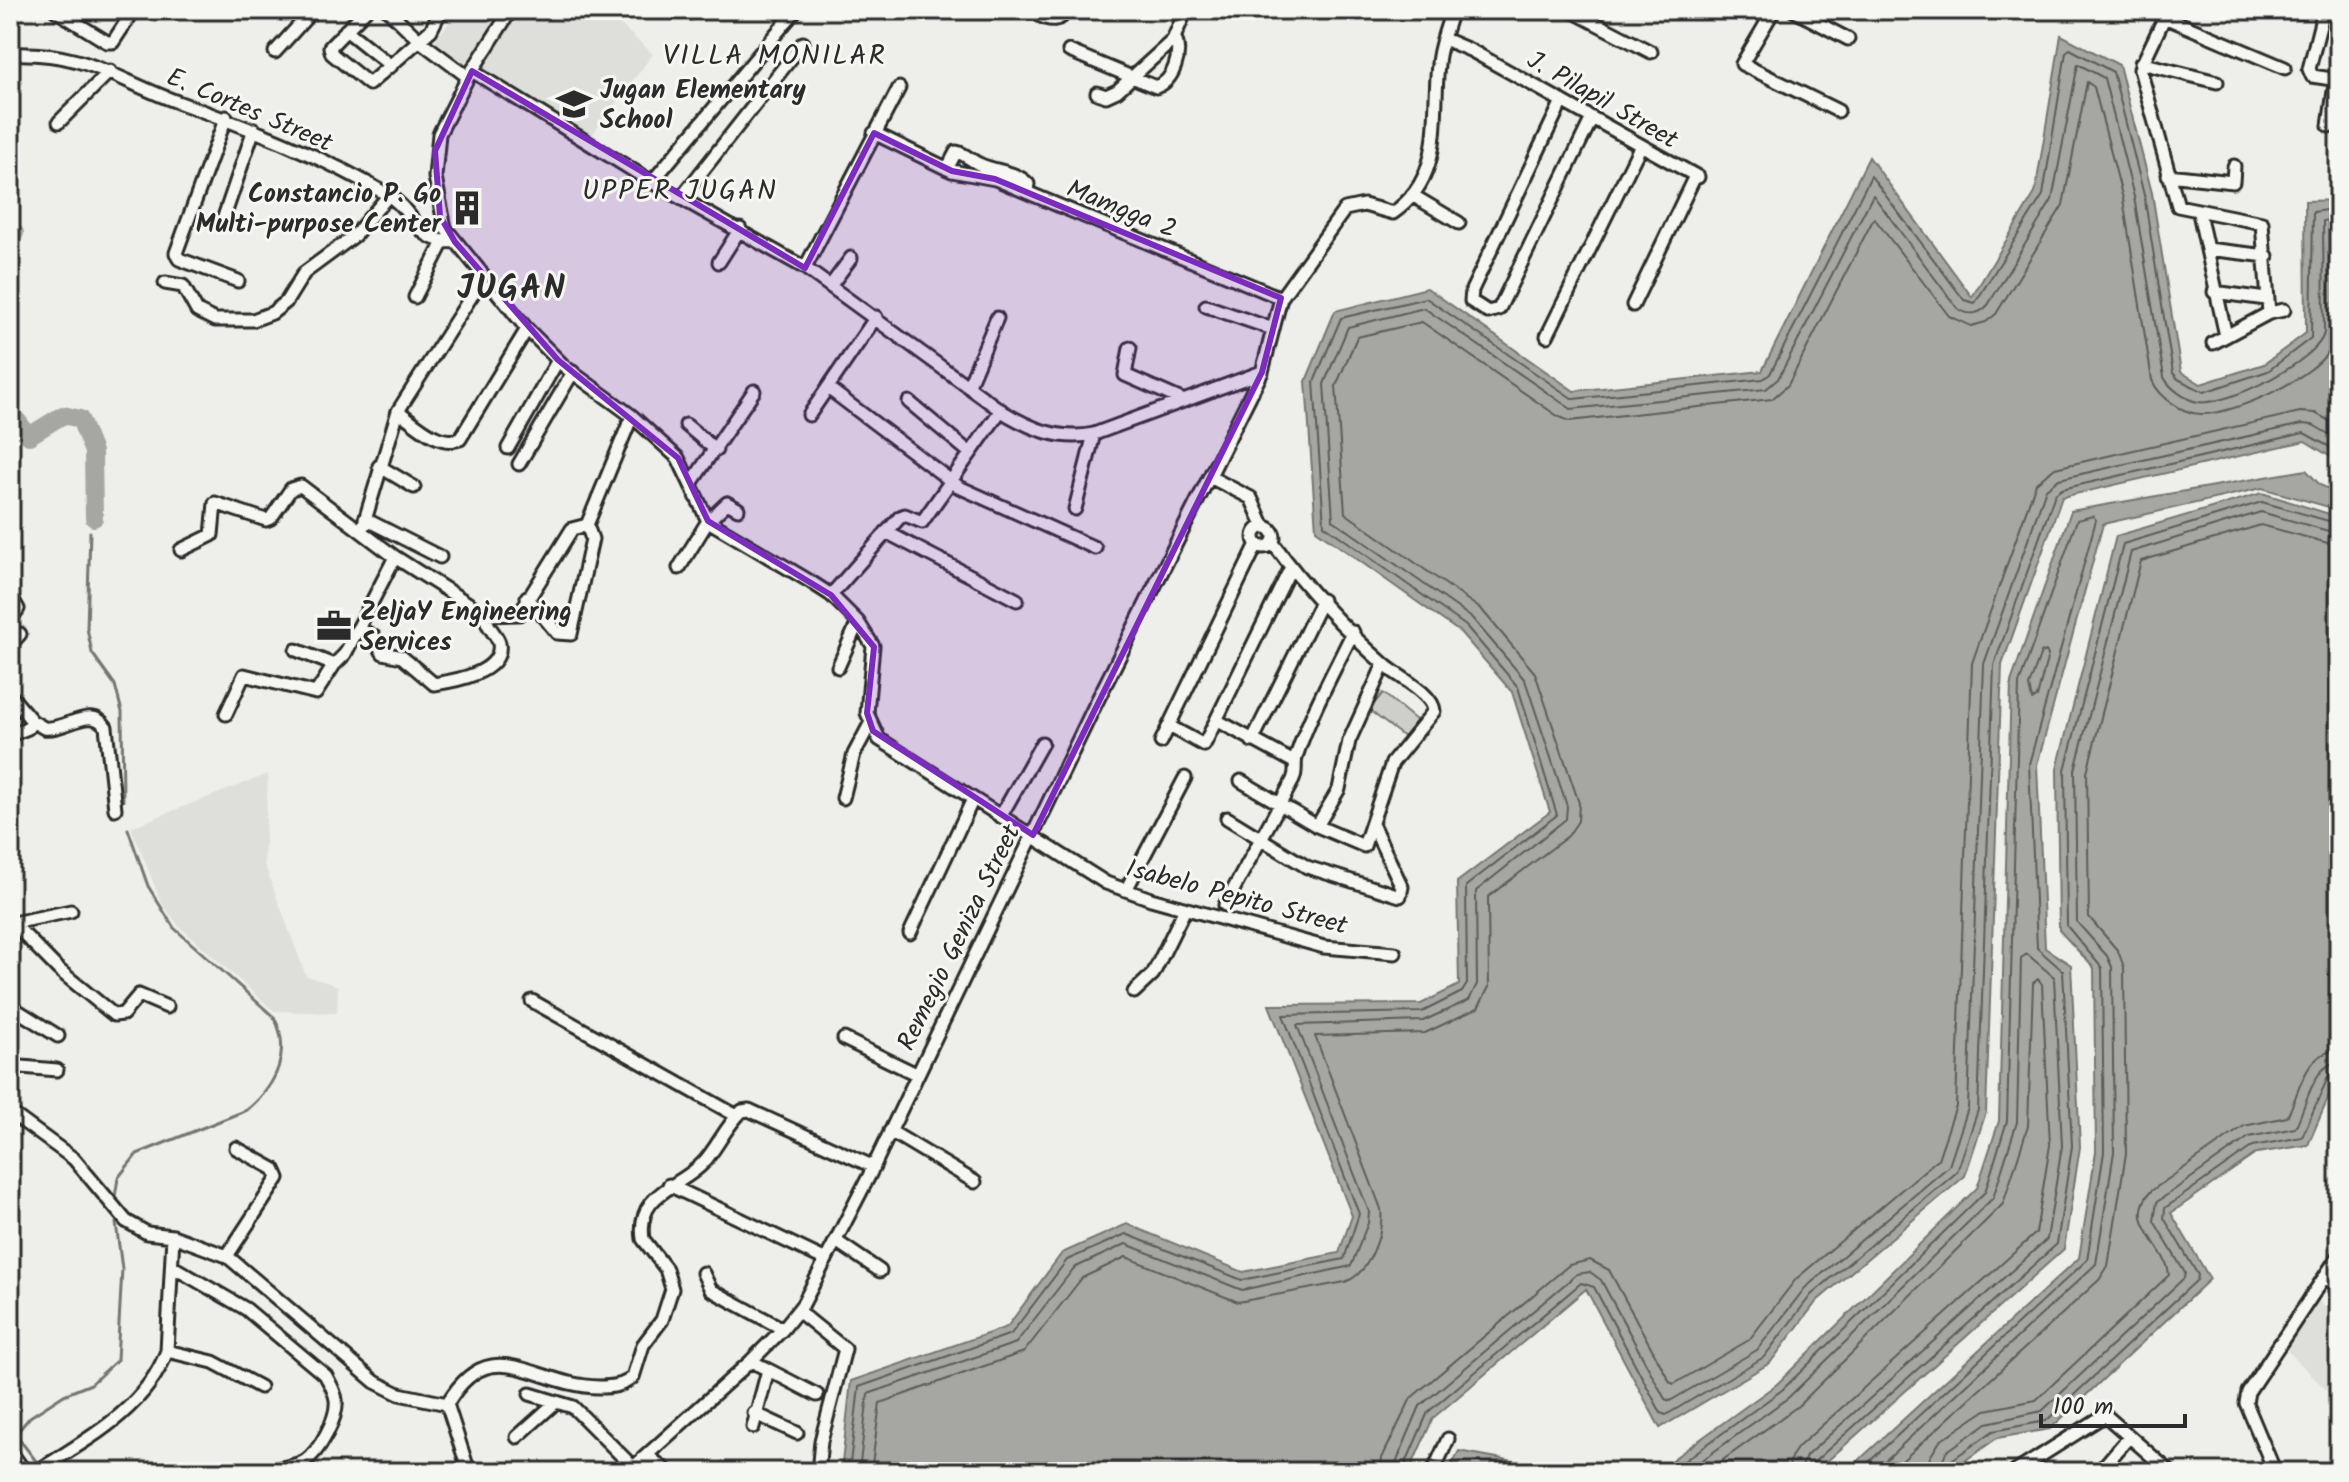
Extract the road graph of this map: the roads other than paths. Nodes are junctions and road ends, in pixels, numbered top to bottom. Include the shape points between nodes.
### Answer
1 (55, 10) edge
2 (134, 10) edge
3 (313, 10) edge
4 (366, 10) edge
5 (388, 10) edge
6 (441, 10) edge
7 (511, 10) edge
8 (796, 10) edge
9 (1067, 10) edge
10 (1186, 10) edge
11 (1452, 10) edge
12 (1570, 10) edge
13 (1774, 10) edge
14 (1793, 10) edge
15 (2324, 10) edge
16 (2166, 14) edge
17 (1039, 15) dead end
18 (346, 30) junction
19 (1175, 38) junction
20 (1444, 39) junction
21 (1848, 39) dead end
22 (420, 41) junction
23 (803, 43) dead end
24 (1069, 51) dead end
25 (275, 52) dead end
26 (1651, 52) dead end
27 (10, 54) edge
28 (2141, 63) junction
29 (391, 66) junction
30 (2285, 68) dead end
31 (110, 71) junction
32 (470, 74) junction
33 (1132, 75) junction
34 (2217, 82) dead end
35 (899, 88) dead end
36 (1097, 93) dead end
37 (1562, 101) junction
38 (1838, 111) dead end
39 (226, 117) junction
40 (1592, 118) junction
41 (59, 122) dead end
42 (2329, 126) dead end
43 (254, 129) junction
44 (874, 133) junction
45 (1640, 147) junction
46 (2234, 166) dead end
47 (947, 169) junction
48 (2168, 175) junction
49 (652, 182) junction
50 (1027, 192) junction
51 (389, 195) junction
52 (1412, 195) junction
53 (681, 198) junction
54 (2199, 213) junction
55 (224, 217) dead end
56 (1459, 223) dead end
57 (740, 229) junction
58 (449, 242) junction
59 (2207, 249) junction
60 (2267, 256) junction
61 (851, 258) dead end
62 (719, 262) dead end
63 (805, 268) junction
64 (483, 278) junction
65 (238, 281) dead end
66 (165, 283) dead end
67 (831, 285) junction
68 (2214, 292) junction
69 (415, 297) dead end
70 (1281, 298) junction
71 (2266, 299) junction
72 (1633, 305) dead end
73 (1206, 306) dead end
74 (2284, 310) dead end
75 (2269, 313) junction
76 (876, 317) junction
77 (997, 318) dead end
78 (527, 329) junction
79 (1273, 329) junction
80 (1547, 336) dead end
81 (2226, 336) junction
82 (2213, 343) dead end
83 (1130, 348) dead end
84 (558, 360) junction
85 (573, 372) junction
86 (1262, 372) junction
87 (968, 387) junction
88 (828, 388) junction
89 (754, 391) dead end
90 (1182, 400) junction
91 (909, 402) dead end
92 (1001, 410) junction
93 (398, 411) junction
94 (809, 415) dead end
95 (632, 416) junction
96 (686, 425) dead end
97 (1094, 434) junction
98 (508, 448) dead end
99 (716, 450) junction
100 (969, 452) junction
101 (519, 464) dead end
102 (379, 466) junction
103 (1210, 477) junction
104 (950, 481) junction
105 (692, 482) junction
106 (414, 487) dead end
107 (738, 509) dead end
108 (1075, 509) dead end
109 (708, 521) junction
110 (363, 524) junction
111 (587, 525) junction
112 (1264, 527) junction
113 (886, 532) junction
114 (1273, 543) junction
115 (1257, 544) junction
116 (1095, 548) dead end
117 (181, 550) dead end
118 (395, 557) junction
119 (440, 557) dead end
120 (1291, 567) junction
121 (679, 568) dead end
122 (831, 595) junction
123 (527, 597) junction
124 (1017, 600) dead end
125 (1322, 600) junction
126 (14, 602) dead end
127 (486, 615) junction
128 (10, 620) edge
129 (858, 622) junction
130 (358, 628) junction
131 (1353, 632) junction
132 (20, 634) dead end
133 (10, 645) edge
134 (296, 650) dead end
135 (1384, 664) junction
136 (334, 665) junction
137 (838, 667) dead end
138 (10, 695) edge
139 (226, 714) dead end
140 (32, 721) junction
141 (1218, 721) junction
142 (870, 724) junction
143 (1169, 726) junction
144 (10, 735) edge
145 (1252, 741) junction
146 (1161, 742) dead end
147 (1042, 743) dead end
148 (1294, 762) junction
149 (1185, 778) dead end
150 (1241, 781) dead end
151 (843, 798) dead end
152 (973, 799) junction
153 (1282, 804) junction
154 (115, 809) dead end
155 (1002, 814) junction
156 (1227, 818) dead end
157 (1317, 826) junction
158 (1373, 826) junction
159 (1033, 835) junction
160 (1263, 838) junction
161 (1364, 846) junction
162 (1386, 854) junction
163 (1126, 890) junction
164 (1225, 905) dead end
165 (1185, 909) junction
166 (71, 911) dead end
167 (12, 922) edge
168 (910, 933) dead end
169 (1395, 953) dead end
170 (1134, 992) dead end
171 (532, 1001) dead end
172 (10, 1006) edge
173 (167, 1007) dead end
174 (58, 1036) dead end
175 (844, 1039) dead end
176 (10, 1066) edge
177 (57, 1070) dead end
178 (916, 1074) junction
179 (10, 1112) edge
180 (737, 1116) junction
181 (890, 1131) junction
182 (236, 1148) dead end
183 (874, 1167) junction
184 (975, 1182) dead end
185 (669, 1185) junction
186 (173, 1236) junction
187 (836, 1241) junction
188 (2339, 1255) edge
189 (227, 1256) junction
190 (826, 1260) junction
191 (173, 1267) junction
192 (880, 1271) dead end
193 (703, 1273) dead end
194 (2325, 1276) junction
195 (2339, 1288) edge
196 (798, 1311) junction
197 (783, 1329) junction
198 (167, 1351) junction
199 (751, 1361) junction
200 (768, 1370) junction
201 (260, 1387) dead end
202 (530, 1394) dead end
203 (817, 1395) dead end
204 (555, 1403) junction
205 (447, 1404) junction
206 (754, 1413) junction
207 (753, 1427) dead end
208 (797, 1433) dead end
209 (517, 1437) dead end
210 (2129, 1437) junction
211 (1448, 1439) dead end
212 (10, 1451) edge
213 (648, 1456) junction
214 (41, 1469) edge
215 (274, 1470) dead end
216 (631, 1470) edge
217 (2274, 1471) edge
218 (25, 1472) edge
219 (469, 1472) edge
220 (668, 1472) edge
221 (818, 1472) edge
222 (1433, 1472) edge
223 (2015, 1472) edge
224 (2099, 1472) edge
225 (2170, 1472) edge

1 - 2 street via 113,42
3 - 25 street
4 - 18 street
5 - 22 street
6 - 22 street
7 - 32 street
8 - 49 street
9 - 17 street via 1050,20
10 - 19 street
11 - 20 street
12 - 26 street
13 - 38 street via 1742,64
14 - 21 street
15 - 42 street via 2309,69 2312,76 2335,84
16 - 28 street
16 - 30 street
18 - 29 street
18 - 29 street via 330,47 332,54 369,84
19 - 33 street
19 - 33 street via 1178,57 1163,85 1153,87
20 - 37 street, J. Pilapil Street
20 - 52 street via 1437,67 1434,145 1427,173
22 - 29 street
22 - 32 street
23 - 53 street
24 - 33 street
27 - 31 street, E. Cortes Street via 48,53
28 - 34 street
28 - 48 street via 2140,76
31 - 39 street, E. Cortes Street via 162,96
31 - 41 street
32 - 49 street
32 - 58 street via 444,121 435,151 440,216
33 - 36 street via 1117,91
35 - 44 street
37 - 40 street, J. Pilapil Street
37 - 40 street via 1472,290 1471,301 1488,312 1499,309
39 - 43 street, E. Cortes Street
39 - 65 street via 176,253 179,259
40 - 45 street, J. Pilapil Street
43 - 51 street, E. Cortes Street
43 - 55 street
44 - 47 street, Mamgga 2
44 - 63 street
45 - 72 street, J. Pilapil Street via 1696,176
45 - 80 street
46 - 48 street via 2233,182
47 - 50 street, Mamgga 2
47 - 50 street via 960,152 978,164 1023,178
48 - 54 street via 2178,206
49 - 53 street
50 - 70 street, Mamgga 2
51 - 58 street, E. Cortes Street via 422,232
51 - 66 street via 354,236 304,273 282,306 260,318 205,317 183,286
52 - 56 street
52 - 70 street via 1393,213 1364,205 1345,209
53 - 57 street
54 - 59 street
54 - 60 street via 2261,222
57 - 62 street
57 - 63 street
58 - 64 street
58 - 69 street
59 - 60 street
59 - 68 street
60 - 71 street
61 - 67 street
63 - 67 street
64 - 78 street
64 - 93 street
67 - 76 street
68 - 71 street
68 - 81 street
70 - 79 street
71 - 75 street
73 - 79 street
74 - 75 street
75 - 81 street
76 - 87 street
76 - 88 street
77 - 87 street
78 - 84 street
78 - 93 street via 460,439 437,438
79 - 86 street
81 - 82 street
83 - 90 street via 1125,375
84 - 85 street
84 - 98 street
85 - 95 street
85 - 101 street
86 - 90 street
86 - 103 street, Remegio Geniza Street
87 - 92 street
88 - 94 street
88 - 104 street
89 - 99 street
90 - 97 street
91 - 100 street
92 - 97 street via 1051,434
92 - 100 street
93 - 102 street
95 - 105 street via 678,458
95 - 111 street
96 - 99 street
97 - 108 street
99 - 105 street
100 - 104 street
102 - 106 street
102 - 110 street
103 - 112 street via 1251,498
103 - 159 street, Remegio Geniza Street
104 - 113 street via 922,522 902,516
104 - 116 street
105 - 109 street
107 - 109 street via 727,503
109 - 121 street
109 - 122 street
110 - 117 street via 296,486 266,520 215,503 212,535
110 - 118 street
110 - 119 street
111 - 123 street via 572,529
111 - 123 street via 592,539 571,634 557,633
112 - 114 street via 1273,532
112 - 115 street via 1254,535
113 - 122 street
113 - 124 street
114 - 115 street
114 - 120 street
115 - 143 street
118 - 127 street
118 - 130 street
120 - 125 street
120 - 141 street
122 - 129 street
123 - 127 street via 519,614
125 - 131 street
125 - 145 street
126 - 128 street via 18,609
127 - 130 street via 498,641 490,665 434,684 402,657 383,653 374,637
129 - 137 street
129 - 142 street via 874,649
130 - 136 street
131 - 135 street
131 - 148 street
132 - 133 street
134 - 136 street
135 - 157 street via 1349,741 1339,789
135 - 158 street via 1431,702 1434,711 1392,763
136 - 139 street via 316,693 244,675
138 - 140 street
140 - 144 street
140 - 154 street via 50,729 92,716 101,720
141 - 143 street via 1204,745
141 - 145 street
142 - 151 street via 854,754
142 - 152 street, Isabelo Pepito Street via 891,749
143 - 146 street
145 - 148 street
147 - 155 street
148 - 153 street via 1297,771
149 - 163 street
150 - 153 street
152 - 155 street, Isabelo Pepito Street
152 - 168 street
153 - 157 street
153 - 160 street
155 - 159 street, Isabelo Pepito Street
156 - 160 street
157 - 161 street
158 - 161 street
158 - 162 street
159 - 163 street, Isabelo Pepito Street via 1087,873
159 - 178 street, Remegio Geniza Street
160 - 162 street via 1307,867 1400,896 1403,890
160 - 164 street
161 - 162 street
163 - 165 street, Isabelo Pepito Street
165 - 169 street, Isabelo Pepito Street via 1324,947
165 - 170 street via 1153,974
166 - 167 street
167 - 173 street via 114,1015 123,1014 139,995
171 - 180 street
172 - 174 street
175 - 178 street
176 - 177 street
178 - 181 street, Remegio Geniza Street
179 - 186 street via 74,1159 126,1221 147,1233
180 - 183 street via 749,1110
180 - 185 street via 704,1163
181 - 183 street, Remegio Geniza Street
181 - 184 street
182 - 189 street via 274,1169 278,1178
183 - 187 street, Remegio Geniza Street
185 - 190 street
185 - 205 street via 652,1202 642,1234 666,1269 672,1289 633,1377 612,1387 563,1384 499,1362 466,1377
186 - 189 street
186 - 191 street
187 - 190 street, Remegio Geniza Street
187 - 192 street
188 - 194 street
189 - 205 street via 375,1382 399,1394
190 - 196 street, Remegio Geniza Street
191 - 198 street
191 - 215 street via 246,1309 326,1376 333,1389 334,1416 315,1453
193 - 197 street via 711,1290
194 - 195 street
194 - 217 street via 2248,1392 2249,1411
196 - 197 street, Remegio Geniza Street
196 - 221 street via 845,1346
197 - 199 street, Remegio Geniza Street
198 - 201 street via 213,1362
198 - 214 street via 145,1390 114,1420
199 - 200 street
199 - 213 street, Remegio Geniza Street
200 - 203 street
200 - 206 street
202 - 204 street
204 - 209 street
204 - 216 street via 573,1407
205 - 219 street
206 - 207 street
206 - 208 street
210 - 223 street via 2105,1415
210 - 224 street
210 - 225 street
211 - 222 street
212 - 218 street
213 - 216 street, Remegio Geniza Street
213 - 220 street

